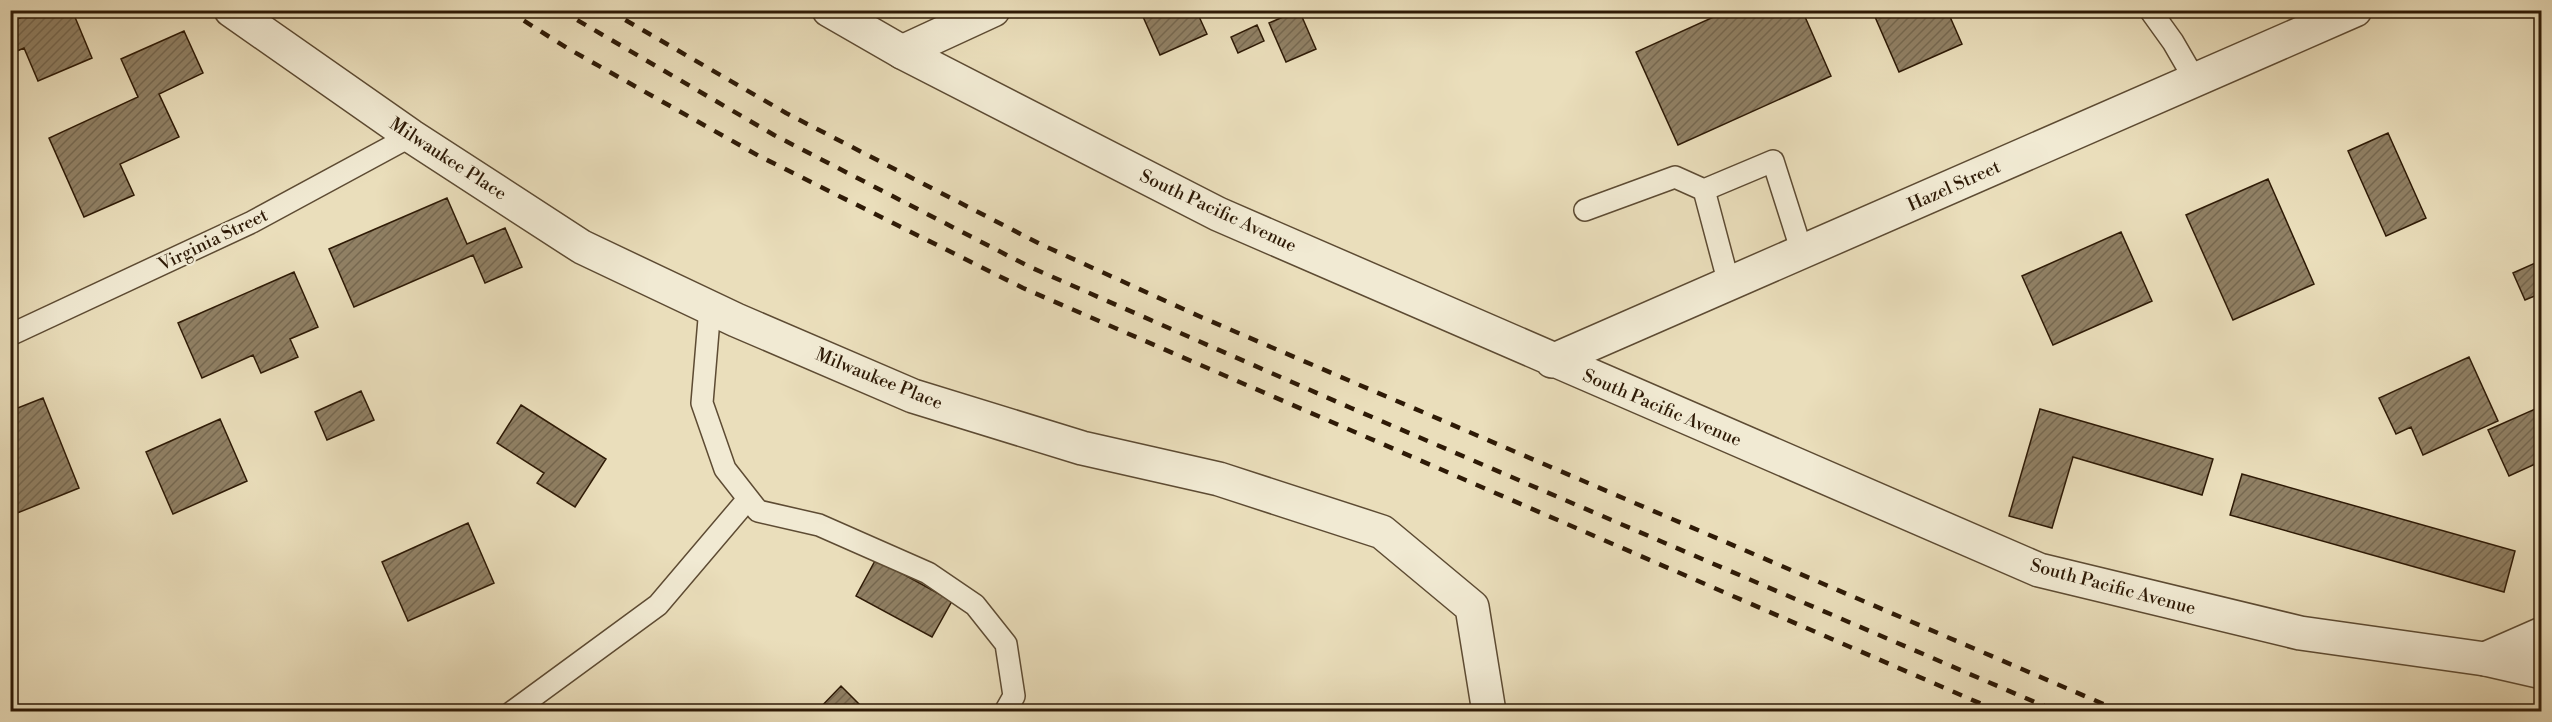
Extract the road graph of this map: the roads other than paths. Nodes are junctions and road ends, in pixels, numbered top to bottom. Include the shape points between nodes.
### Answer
1 (231, 10) edge
2 (829, 10) edge
3 (993, 10) edge
4 (2150, 10) edge
5 (2355, 10) edge
6 (902, 52) junction
7 (2195, 80) junction
8 (411, 136) junction
9 (1704, 190) junction
10 (1585, 210) dead end
11 (1802, 252) junction
12 (1729, 284) junction
13 (710, 307) junction
14 (10, 335) edge
15 (1552, 361) junction
16 (748, 499) junction
17 (2541, 634) edge
18 (2485, 659) junction
19 (2541, 672) edge
20 (1486, 696) edge
21 (512, 711) edge
22 (1005, 711) edge
23 (1500, 711) edge

1 - 8 street, Milwaukee Place
2 - 6 street, South Pacific Avenue
3 - 6 street
4 - 7 lane
5 - 7 street, Hazel Street
6 - 15 street, South Pacific Avenue via 1218,214
7 - 11 street, Hazel Street
8 - 13 street, Milwaukee Place via 582,247
8 - 14 lane, Virginia Street via 252,222
9 - 10 lane via 1675,177
9 - 11 lane via 1773,161
9 - 12 lane
11 - 12 street, Hazel Street
12 - 15 street, Hazel Street
13 - 16 lane via 702,403 725,469
13 - 20 street, Milwaukee Place via 913,396 1082,448 1219,479 1382,532 1472,606
15 - 18 street, South Pacific Avenue via 2039,570 2300,633
16 - 21 lane via 658,605
16 - 22 lane via 758,511 819,525 928,573 975,605 1006,644 1014,696
17 - 18 street
18 - 19 street, South Pacific Avenue
20 - 23 lane

